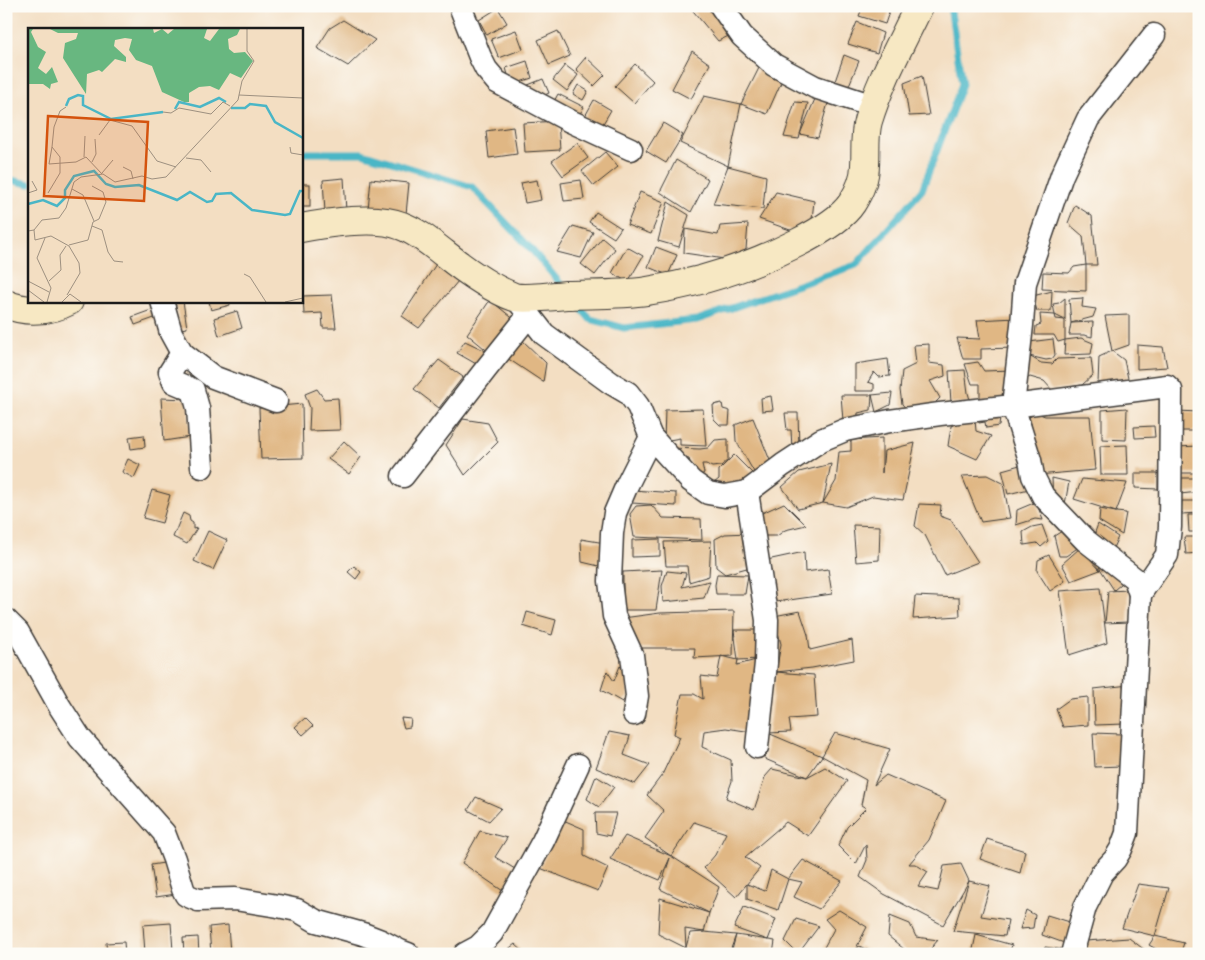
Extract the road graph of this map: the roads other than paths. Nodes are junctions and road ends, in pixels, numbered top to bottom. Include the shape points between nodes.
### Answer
1 (460, 6) edge
2 (721, 6) edge
3 (919, 6) edge
4 (1154, 35) dead end
5 (873, 106) junction
6 (631, 149) dead end
7 (302, 228) edge
8 (67, 302) edge
9 (162, 302) edge
10 (526, 303) junction
11 (6, 304) edge
12 (182, 353) junction
13 (276, 401) dead end
14 (1013, 406) junction
15 (652, 437) junction
16 (202, 467) dead end
17 (404, 476) dead end
18 (747, 492) junction
19 (1140, 594) junction
20 (6, 620) edge
21 (634, 714) dead end
22 (757, 747) dead end
23 (578, 765) dead end
24 (408, 954) edge
25 (465, 954) edge
26 (1072, 954) edge

1 - 6 street via 480,57 497,82
2 - 5 street via 742,36 774,65 815,87
3 - 5 street
4 - 14 street via 1088,119 1062,175 1025,283
5 - 10 street via 865,138 863,179 858,193 850,206 816,232 772,256 694,282 646,291 588,294
7 - 10 street via 362,220 400,225 423,237 484,282
8 - 11 street via 32,310
9 - 12 street via 171,333
10 - 15 street via 544,334 628,393 638,406
10 - 17 street via 486,368
12 - 13 street via 213,377
12 - 16 street via 170,372 174,382 193,390 198,408
14 - 18 street via 890,421 845,430 821,440
14 - 19 street via 1033,476 1043,496 1085,540 1135,579
14 - 19 street via 1166,386 1171,390 1167,555
15 - 18 street via 691,481 708,493 725,496
15 - 21 street via 615,513 612,533 610,581 614,616 632,655 637,696
18 - 22 street via 767,620
19 - 26 street via 1127,834 1085,907
20 - 24 street via 18,632 80,738 164,833 186,895 198,900 235,899 297,910 316,921 363,934
23 - 25 street via 543,841 492,933

